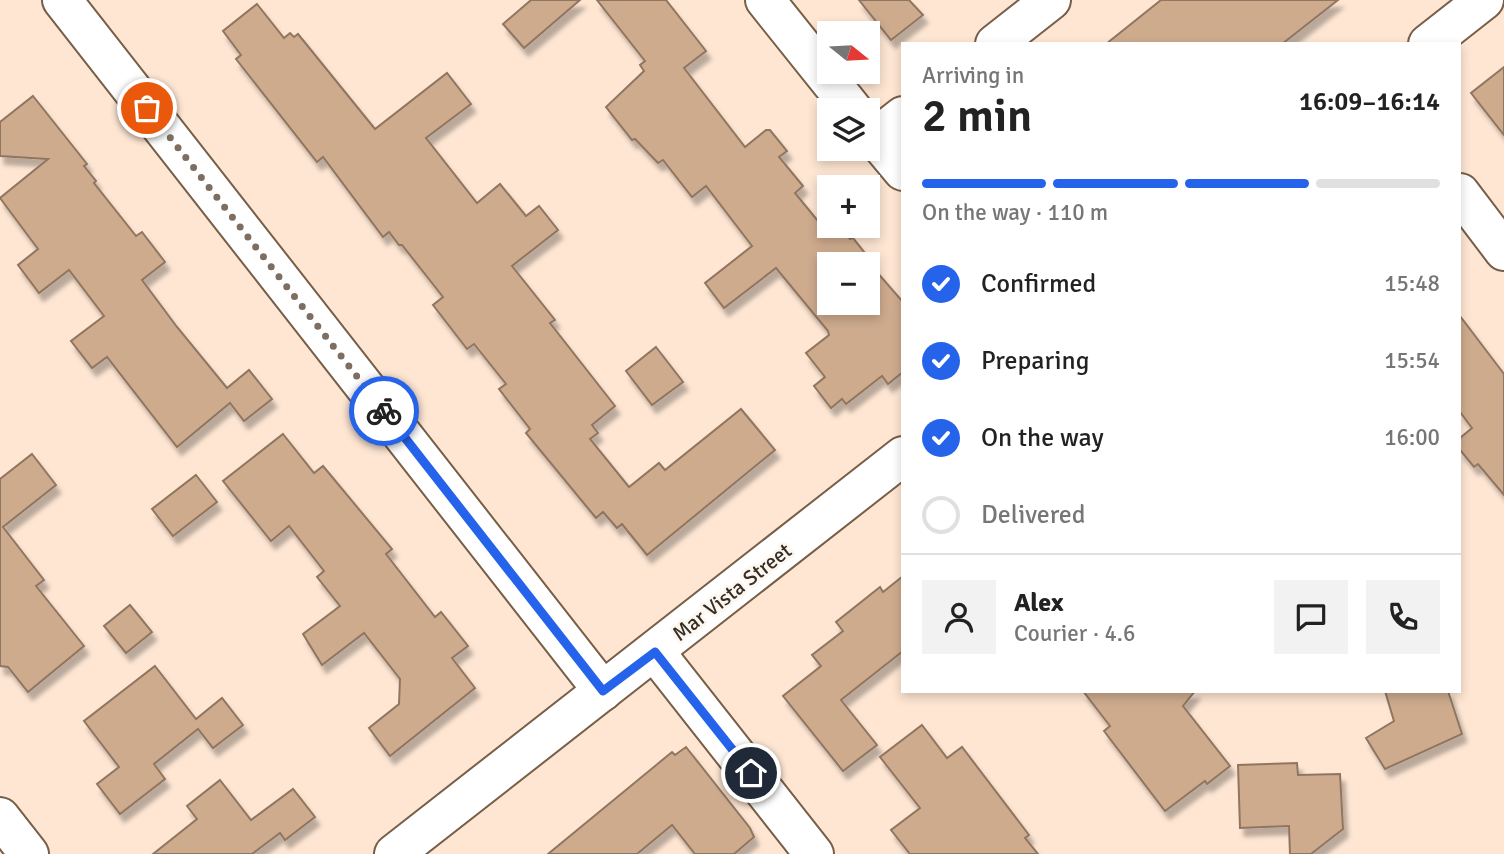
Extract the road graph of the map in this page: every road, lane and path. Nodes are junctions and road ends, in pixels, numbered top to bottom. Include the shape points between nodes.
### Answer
1 (62, 0) edge
2 (765, 0) edge
3 (1051, 0) edge
4 (1484, 0) edge
5 (998, 42) edge
6 (1431, 42) edge
7 (852, 98) edge
8 (880, 132) edge
9 (901, 168) edge
10 (1461, 194) edge
11 (1504, 251) edge
12 (901, 458) edge
13 (655, 652) junction
14 (603, 691) junction
15 (0, 817) edge
16 (29, 854) edge
17 (394, 854) edge
18 (814, 854) edge

1 - 14 street
2 - 7 street
3 - 5 street
4 - 6 street
8 - 9 street
10 - 11 street
12 - 13 street, Mar Vista Street
13 - 14 street, Mar Vista Street
13 - 18 street
14 - 17 street, Mar Vista Street
15 - 16 street

